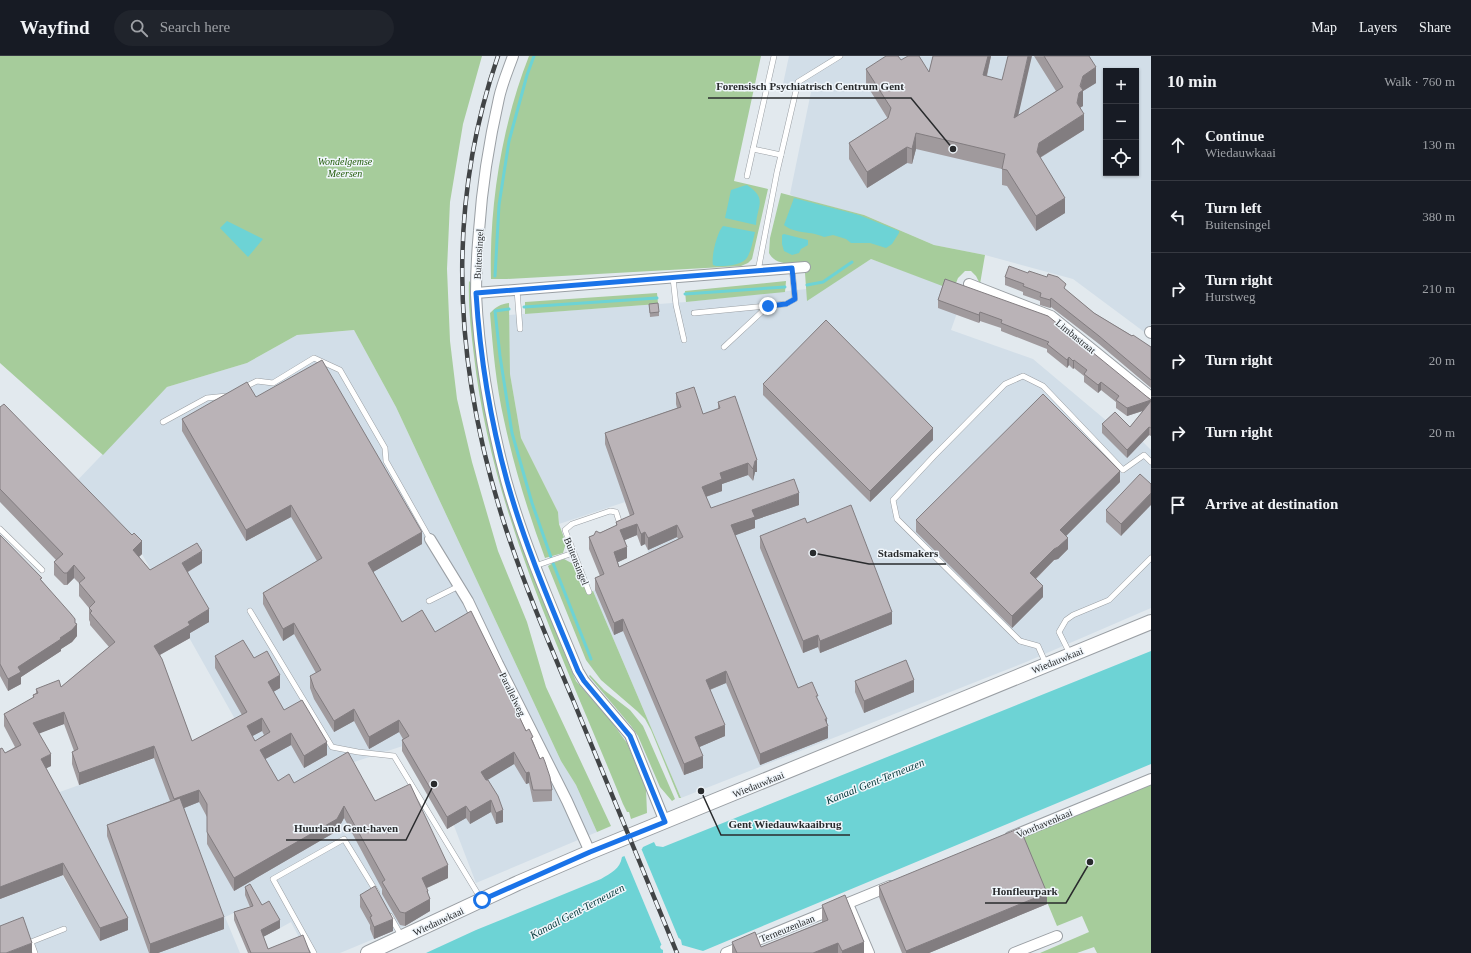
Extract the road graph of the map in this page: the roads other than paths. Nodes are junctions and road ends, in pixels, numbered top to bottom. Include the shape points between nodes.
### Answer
1 (513, 56) edge
2 (774, 56) edge
3 (840, 56) edge
4 (753, 149) junction
5 (781, 155) junction
6 (747, 176) dead end
7 (792, 268) junction
8 (805, 268) dead end
9 (758, 271) junction
10 (673, 278) junction
11 (968, 284) dead end
12 (517, 290) junction
13 (476, 293) junction
14 (768, 306) junction
15 (694, 313) dead end
16 (520, 329) dead end
17 (684, 340) dead end
18 (724, 347) dead end
19 (238, 391) edge
20 (232, 394) edge
21 (1151, 397) edge
22 (163, 422) dead end
23 (1151, 462) edge
24 (620, 521) edge
25 (0, 528) edge
26 (430, 539) joint
27 (573, 553) junction
28 (1151, 558) edge
29 (535, 566) junction
30 (42, 570) dead end
31 (459, 586) junction
32 (590, 592) dead end
33 (429, 601) dead end
34 (250, 611) dead end
35 (1151, 622) edge
36 (1071, 654) junction
37 (1046, 665) junction
38 (1151, 779) edge
39 (665, 822) junction
40 (1000, 841) edge
41 (590, 852) junction
42 (900, 882) edge
43 (381, 899) edge
44 (482, 900) junction
45 (848, 904) junction
46 (388, 912) edge
47 (64, 930) dead end
48 (1057, 936) dead end
49 (402, 938) junction
50 (35, 953) edge
51 (314, 953) edge
52 (368, 953) edge
53 (726, 953) edge
54 (869, 953) edge
55 (1014, 953) edge

1 - 13 street, Buitensingel via 499,97 482,192
2 - 4 lane
3 - 5 lane via 798,82
4 - 5 lane
4 - 6 lane
5 - 9 lane
7 - 8 street
7 - 9 street
7 - 14 lane via 795,299 786,304
9 - 10 street
10 - 12 street
10 - 17 lane
11 - 21 street, Limbastraat via 1052,316
12 - 13 street
12 - 16 lane
13 - 29 street, Buitensingel via 484,375 493,422 507,480
14 - 15 lane
14 - 18 lane
19 - 26 lane via 257,381 273,383 314,358 340,370 385,448 386,461
20 - 22 lane via 226,397 207,398
23 - 37 lane via 1144,455 1123,470 1043,386 1023,376 1005,384 893,500 897,519 1020,641 1038,646
24 - 27 lane, Buitensingel via 616,512 610,511 572,524 565,530
25 - 30 lane
26 - 31 street, Parallelweg
27 - 29 lane
27 - 32 lane, Buitensingel
28 - 36 lane via 1109,600 1066,620 1059,632
29 - 39 street, Buitensingel via 578,671 630,736
31 - 33 lane
31 - 41 street, Parallelweg
34 - 44 lane via 332,747 394,756
35 - 36 main road, Wiedauwkaai
36 - 37 main road, Wiedauwkaai
37 - 39 main road, Wiedauwkaai
38 - 40 street, Voorhavenkaai
39 - 41 main road, Wiedauwkaai
41 - 44 main road, Wiedauwkaai
42 - 45 street
43 - 51 lane via 344,838 273,879
44 - 49 main road, Wiedauwkaai
45 - 53 street, Terneuzenlaan
45 - 54 street
46 - 49 lane
47 - 50 lane via 31,942
48 - 55 street
49 - 52 main road, Wiedauwkaai

